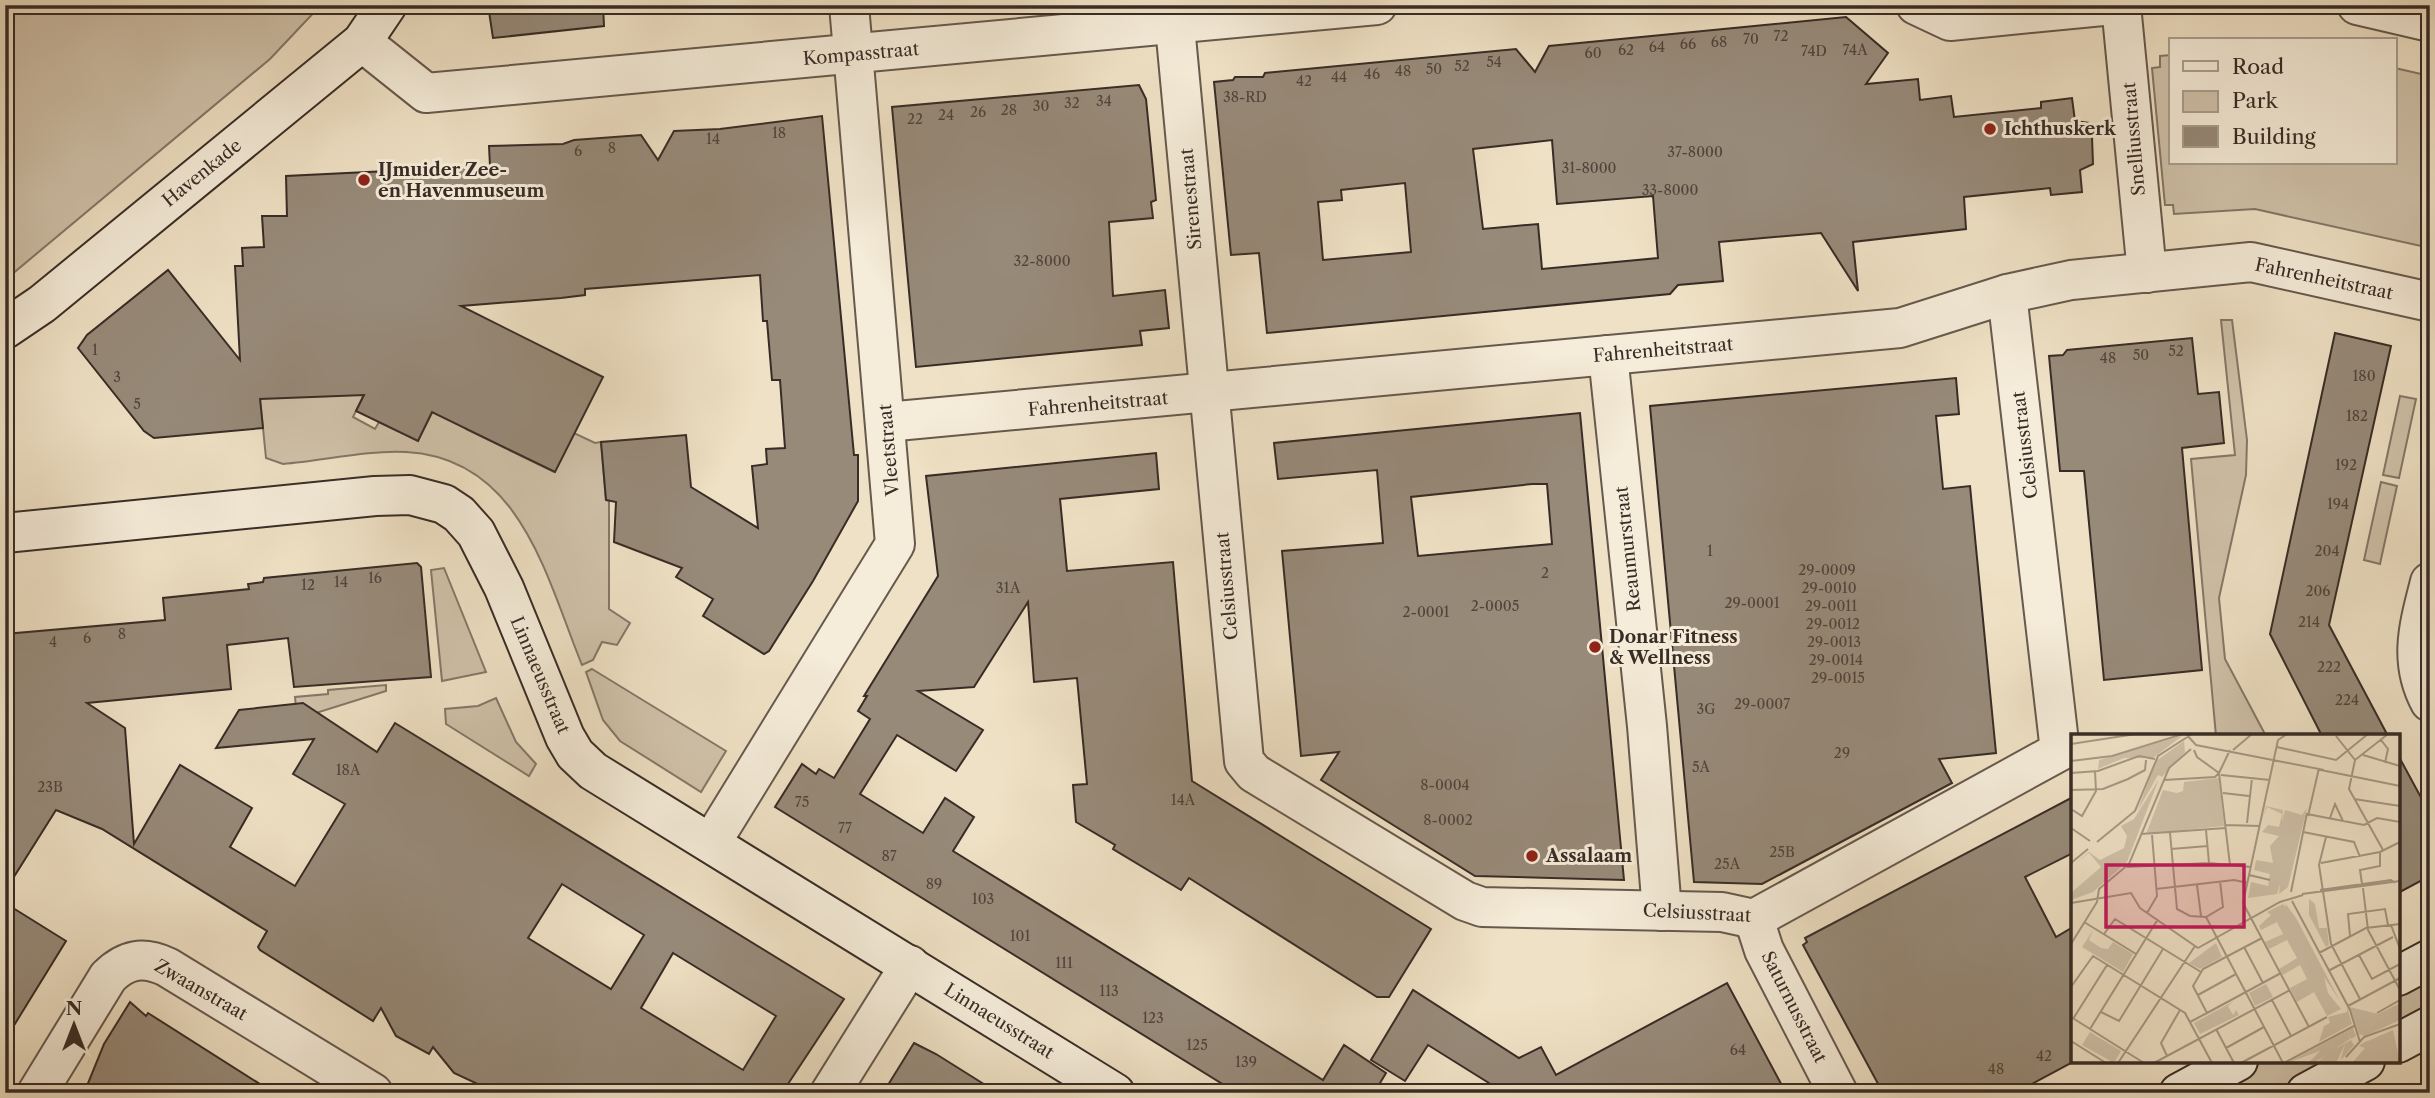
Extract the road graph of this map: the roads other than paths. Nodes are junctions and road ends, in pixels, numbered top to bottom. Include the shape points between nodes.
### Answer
1 (387, 5) edge
2 (849, 5) edge
3 (1377, 5) edge
4 (1916, 5) edge
5 (2113, 5) edge
6 (2122, 5) edge
7 (2357, 5) edge
8 (1174, 15) edge
9 (2430, 22) edge
10 (362, 42) junction
11 (853, 55) junction
12 (2147, 273) junction
13 (2007, 294) junction
14 (2430, 302) edge
15 (5, 329) edge
16 (1608, 355) junction
17 (1209, 393) junction
18 (886, 422) junction
19 (5, 533) edge
20 (2430, 582) edge
21 (2430, 702) edge
22 (711, 844) junction
23 (1662, 911) junction
24 (1754, 919) junction
25 (2430, 959) edge
26 (910, 965) junction
27 (2400, 975) edge
28 (2430, 1027) edge
29 (2400, 1043) edge
30 (2234, 1063) edge
31 (2361, 1063) edge
32 (37, 1093) edge
33 (373, 1093) edge
34 (830, 1093) edge
35 (1115, 1093) edge
36 (1838, 1093) edge
37 (2179, 1093) edge
38 (2306, 1093) edge

1 - 10 street, Havenkade
2 - 11 street, Vleetstraat
3 - 8 street, Kompasstraat
4 - 5 street via 1950,21
6 - 12 street, Snelliusstraat
7 - 9 street
8 - 11 street, Kompasstraat
8 - 17 street, Sirenestraat
10 - 11 street, Kompasstraat via 426,93
10 - 15 street, Havenkade via 42,304
11 - 18 street, Vleetstraat
12 - 13 street, Fahrenheitstraat via 2071,280
12 - 14 street, Fahrenheitstraat via 2251,262
13 - 16 street, Fahrenheitstraat via 1900,328
13 - 24 street, Celsiusstraat via 2060,751
16 - 17 street, Fahrenheitstraat
16 - 23 street, Reaumurstraat
17 - 18 street, Fahrenheitstraat
17 - 23 street, Celsiusstraat via 1242,747 1244,761 1254,773 1482,907
18 - 22 street, Vleetstraat via 895,544
19 - 22 street, Linnaeusstraat via 374,496 410,495 443,504 459,514 486,547 575,754 593,771
20 - 21 street via 2416,656 2417,673
22 - 26 street, Linnaeusstraat
23 - 24 street, Celsiusstraat via 1722,912
24 - 36 street, Saturnusstraat via 1764,950
25 - 27 street
26 - 34 street
26 - 35 street, Linnaeusstraat
28 - 29 street
30 - 37 street
31 - 38 street
32 - 33 street, Zwaanstraat via 108,977 120,965 152,960

